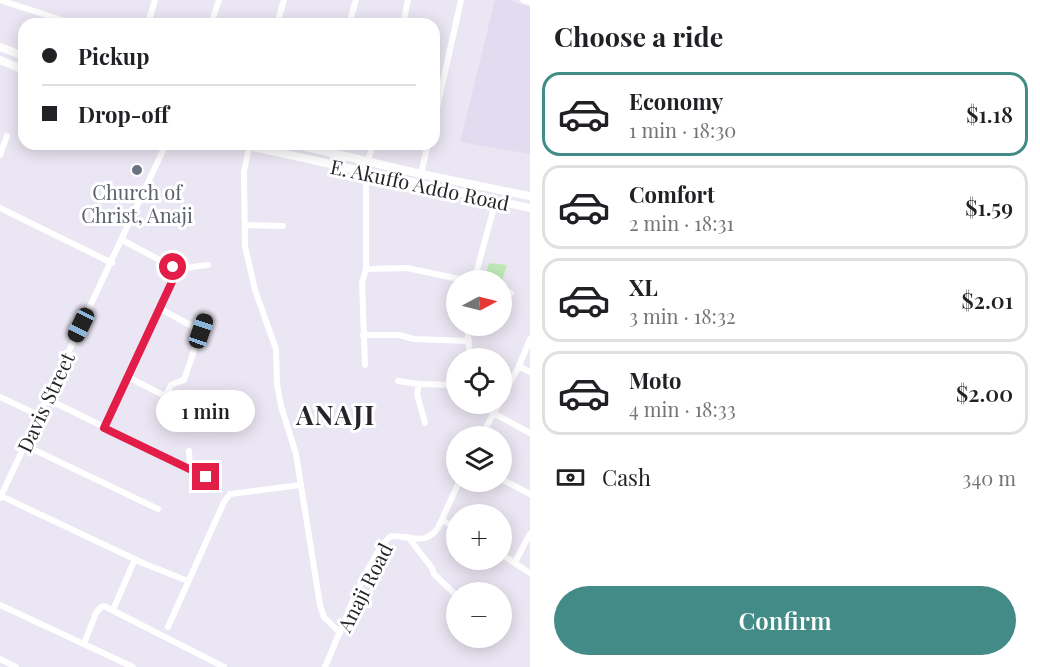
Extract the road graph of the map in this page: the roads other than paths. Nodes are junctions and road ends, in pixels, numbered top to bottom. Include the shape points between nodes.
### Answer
1 (0, 0) edge
2 (155, 0) edge
3 (219, 0) edge
4 (284, 0) edge
5 (356, 0) edge
6 (408, 0) edge
7 (461, 0) edge
8 (523, 0) edge
9 (530, 2) edge
10 (56, 18) edge
11 (150, 18) edge
12 (213, 18) edge
13 (279, 18) edge
14 (351, 18) edge
15 (404, 18) edge
16 (0, 47) edge
17 (18, 54) edge
18 (0, 60) edge
19 (18, 68) edge
20 (440, 94) edge
21 (7, 136) dead end
22 (163, 150) edge
23 (244, 150) edge
24 (266, 150) edge
25 (320, 150) edge
26 (371, 150) edge
27 (427, 150) edge
28 (0, 155) edge
29 (368, 161) junction
30 (366, 173) junction
31 (421, 174) junction
32 (530, 196) edge
33 (496, 200) junction
34 (0, 208) edge
35 (530, 208) edge
36 (244, 225) junction
37 (283, 226) dead end
38 (122, 240) junction
39 (112, 263) junction
40 (208, 265) dead end
41 (366, 269) junction
42 (477, 270) edge
43 (177, 271) junction
44 (446, 276) edge
45 (159, 308) junction
46 (206, 315) dead end
47 (201, 331) junction
48 (363, 335) junction
49 (469, 336) edge
50 (530, 339) edge
51 (469, 341) junction
52 (469, 348) edge
53 (365, 365) dead end
54 (519, 366) junction
55 (530, 372) edge
56 (128, 377) junction
57 (512, 379) edge
58 (398, 381) dead end
59 (419, 384) junction
60 (446, 385) edge
61 (0, 397) edge
62 (45, 398) junction
63 (495, 414) edge
64 (38, 415) junction
65 (425, 423) dead end
66 (104, 428) junction
67 (530, 433) edge
68 (24, 445) junction
69 (189, 451) dead end
70 (190, 468) junction
71 (206, 477) dead end
72 (512, 484) edge
73 (300, 485) junction
74 (455, 492) edge
75 (530, 494) edge
76 (1, 497) edge
77 (158, 509) dead end
78 (442, 520) junction
79 (446, 522) edge
80 (530, 534) edge
81 (408, 536) junction
82 (135, 559) junction
83 (512, 560) edge
84 (515, 562) junction
85 (530, 573) edge
86 (188, 581) junction
87 (446, 585) edge
88 (0, 605) edge
89 (112, 610) junction
90 (168, 627) dead end
91 (340, 633) junction
92 (84, 644) junction
93 (0, 660) edge
94 (16, 667) edge
95 (133, 667) edge
96 (224, 667) edge
97 (325, 667) edge

1 - 10 street
2 - 11 street
3 - 12 street
4 - 13 street
5 - 14 street
6 - 15 street
7 - 20 street
8 - 9 street
16 - 17 main road
18 - 19 main road
21 - 28 street
22 - 38 street, Davis Street
23 - 36 street
24 - 30 main road, E. Akuffo Addo Road
25 - 29 main road, E. Akuffo Addo Road
26 - 29 street
27 - 31 street
29 - 31 main road, E. Akuffo Addo Road
30 - 33 main road, E. Akuffo Addo Road
30 - 41 street
31 - 32 main road, E. Akuffo Addo Road
33 - 35 main road, E. Akuffo Addo Road
33 - 42 street
34 - 39 street
36 - 37 street
36 - 73 street via 255,290 276,349 277,384
38 - 39 street, Davis Street
38 - 43 street
39 - 62 street, Davis Street
40 - 43 street
41 - 44 street via 407,268
41 - 48 street via 362,283
43 - 45 street
45 - 47 street
45 - 56 street
46 - 47 street
47 - 56 street via 184,380 171,386 166,394
48 - 51 street via 399,334 414,339
48 - 53 street
49 - 51 street
50 - 54 street
51 - 52 street
54 - 55 street
54 - 57 street
56 - 66 street
58 - 59 street
59 - 60 street
59 - 65 street via 417,394
61 - 64 street
62 - 64 street, Davis Street
62 - 66 street
63 - 67 street
64 - 68 street, Davis Street
66 - 70 street
68 - 76 street, Davis Street
68 - 77 street
69 - 70 street
70 - 71 street
72 - 75 street
73 - 86 street via 230,494
73 - 91 street via 320,605 330,626
74 - 78 street, Anaji Road
76 - 82 street
78 - 79 street
78 - 81 street, Anaji Road via 434,535 427,539
80 - 84 street
81 - 87 street
81 - 91 street, Anaji Road via 391,536 381,547
82 - 86 street
82 - 89 street
83 - 84 street
84 - 85 street
86 - 90 street
88 - 92 street
89 - 92 street via 101,606
89 - 96 street
91 - 97 street, Anaji Road
92 - 95 street
93 - 94 street

